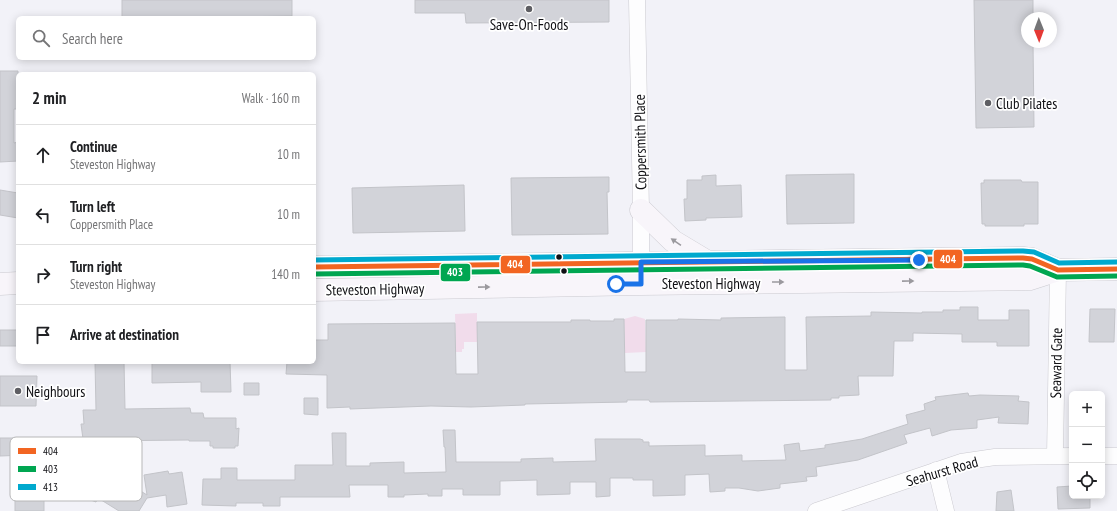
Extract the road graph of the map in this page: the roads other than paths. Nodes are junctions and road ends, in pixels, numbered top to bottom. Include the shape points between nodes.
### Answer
1 (637, 0) edge
2 (642, 210) junction
3 (641, 262) junction
4 (710, 262) junction
5 (316, 267) edge
6 (0, 269) edge
7 (16, 269) edge
8 (1117, 269) edge
9 (1058, 270) junction
10 (16, 283) edge
11 (0, 284) edge
12 (641, 284) junction
13 (316, 290) edge
14 (0, 297) edge
15 (16, 297) edge
16 (1055, 456) junction
17 (1069, 456) edge
18 (1105, 456) edge
19 (1117, 456) edge
20 (936, 470) junction
21 (816, 511) edge
22 (946, 511) edge

1 - 2 street, Coppersmith Place
2 - 3 street, Coppersmith Place
4 -> 2 main road via 673,241
3 - 4 main road, Steveston Highway
3 - 5 main road, Steveston Highway
3 - 12 street, Coppersmith Place
4 - 9 main road, Steveston Highway via 1032,258
6 - 7 main road
8 - 9 main road, Steveston Highway
12 -> 9 main road, Steveston Highway via 1030,279
9 - 16 street, Seaward Gate
10 - 11 main road
13 -> 12 main road, Steveston Highway
14 - 15 main road
16 - 17 street, Seahurst Road
16 - 20 street, Seahurst Road via 995,457 961,462
18 - 19 street
20 - 21 street, Seahurst Road
20 - 22 street

